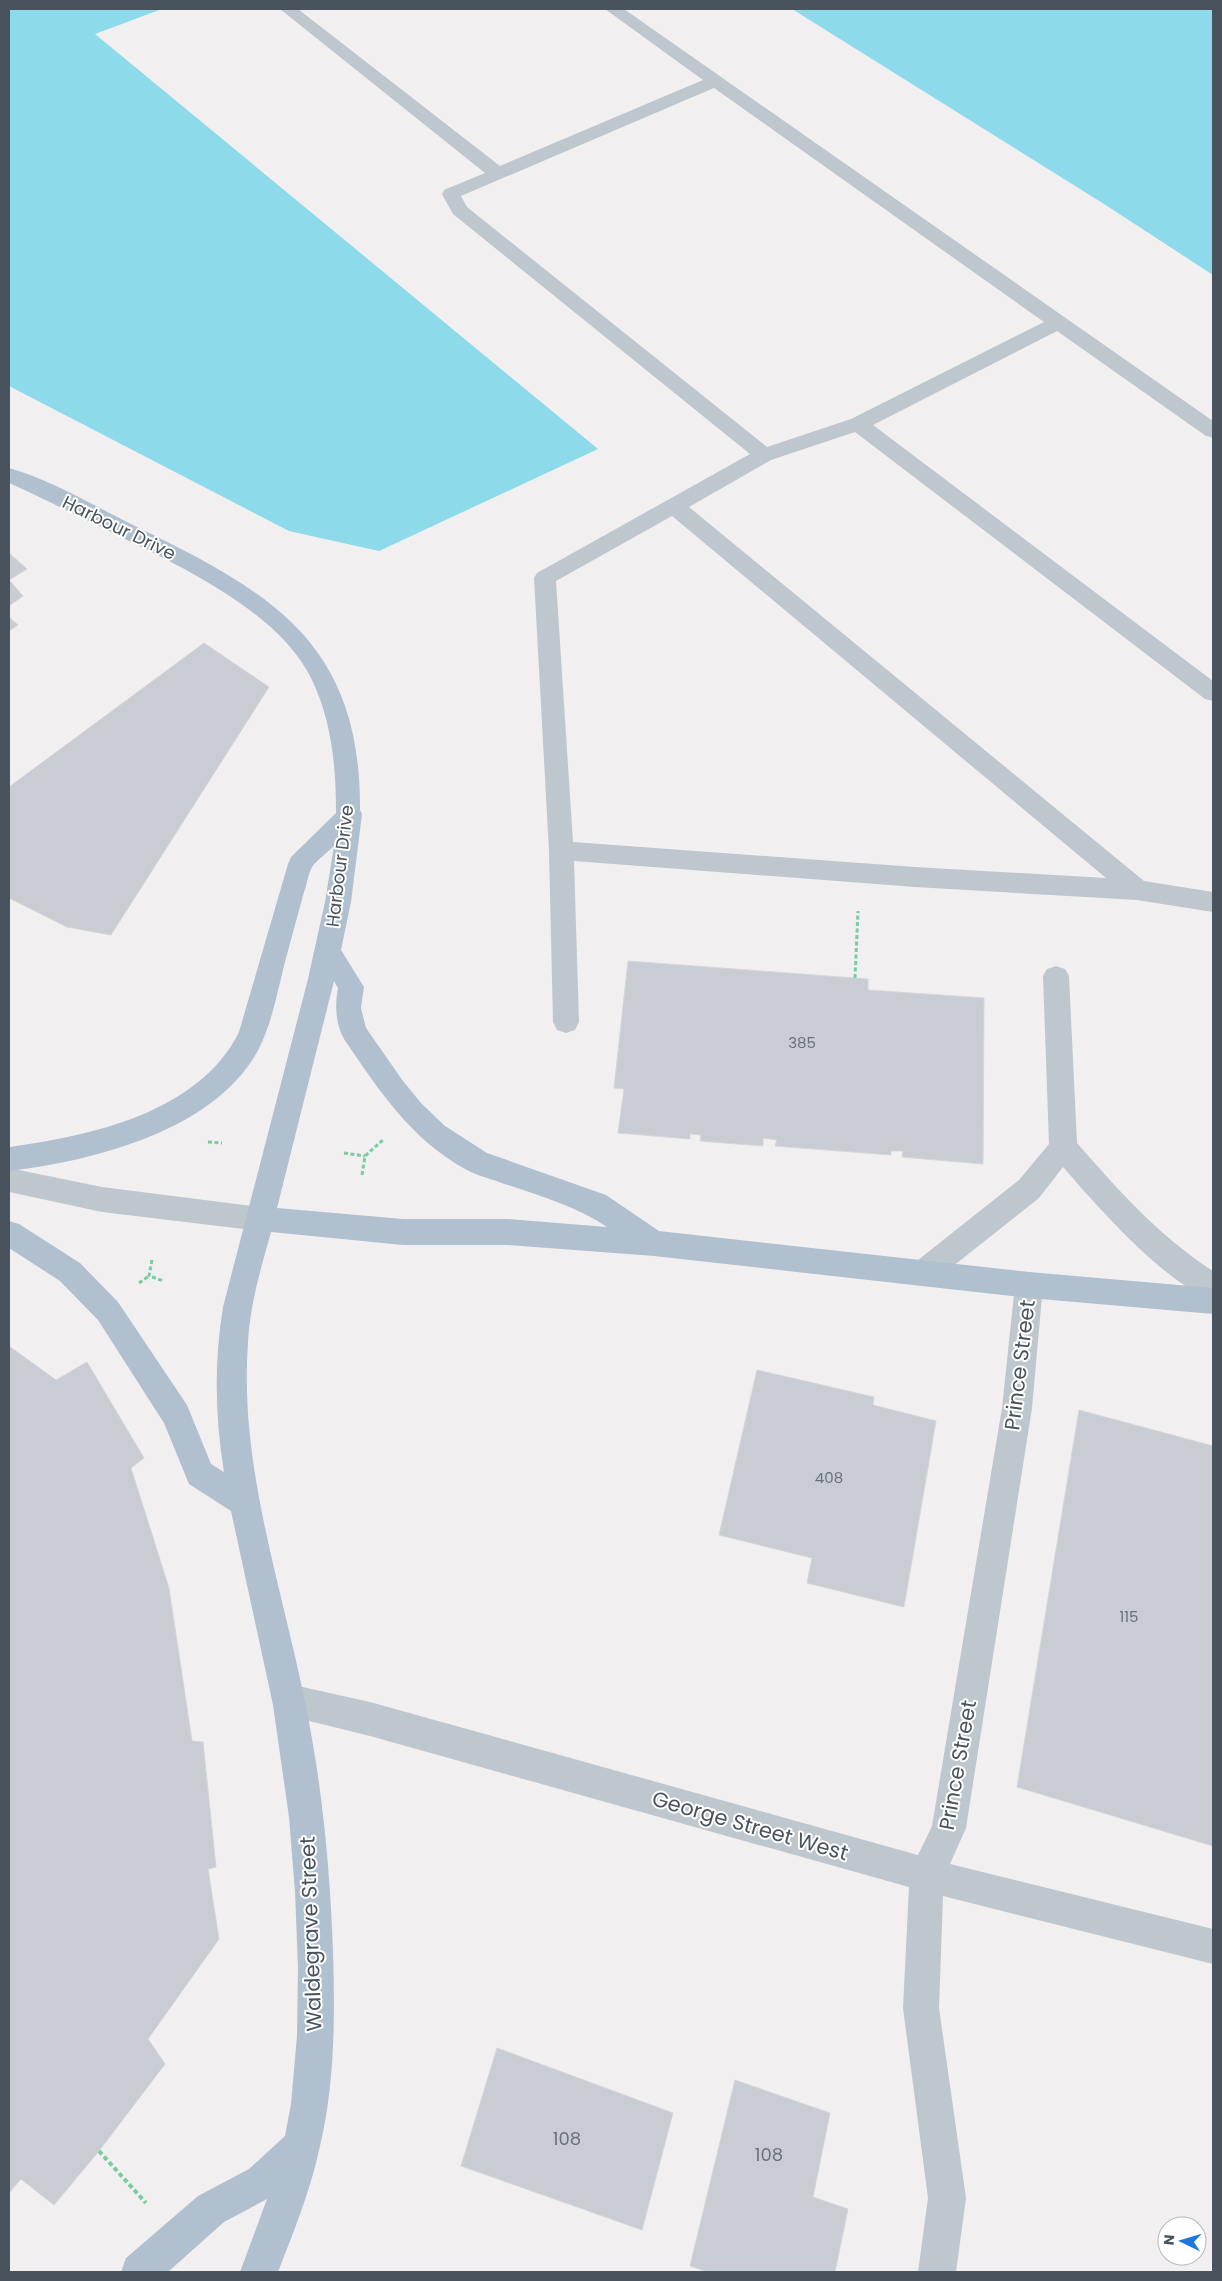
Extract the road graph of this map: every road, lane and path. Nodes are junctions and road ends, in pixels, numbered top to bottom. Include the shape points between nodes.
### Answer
1 (288, 9) edge
2 (613, 9) edge
3 (715, 81) junction
4 (498, 174) junction
5 (1059, 322) junction
6 (858, 424) junction
7 (1213, 431) edge
8 (764, 455) junction
9 (9, 475) edge
10 (674, 506) junction
11 (1213, 693) edge
12 (350, 814) junction
13 (561, 851) junction
14 (1138, 890) junction
15 (1213, 902) edge
16 (328, 951) junction
17 (1056, 976) dead end
18 (566, 1022) dead end
19 (385, 1138) dead end
20 (1063, 1147) junction
21 (344, 1154) dead end
22 (365, 1156) junction
23 (9, 1159) edge
24 (362, 1175) dead end
25 (9, 1180) edge
26 (260, 1219) junction
27 (9, 1233) edge
28 (654, 1243) junction
29 (152, 1260) dead end
30 (923, 1273) junction
31 (164, 1281) dead end
32 (1029, 1285) junction
33 (1213, 1287) edge
34 (1213, 1301) edge
35 (245, 1503) junction
36 (289, 1700) junction
37 (927, 1875) junction
38 (1213, 1947) edge
39 (302, 2146) junction
40 (140, 2272) edge
41 (259, 2272) edge
42 (937, 2272) edge

1 - 4 street
2 - 3 street
3 - 4 street
3 - 5 street
4 - 8 street via 451,194 460,210
5 - 6 street
5 - 7 street
6 - 8 street
6 - 11 street
8 - 10 street
9 - 12 main road, Harbour Drive via 217,579 260,606 293,636 318,670 335,706 347,761
10 - 13 street via 545,578
10 - 14 street
12 - 16 main road, Harbour Drive via 342,883
12 - 23 main road via 300,864 252,1033 242,1053 223,1075 196,1097 124,1134 80,1148
13 - 14 street
13 - 18 street
14 - 15 street
16 - 26 main road, Harbour Drive
16 - 28 main road via 351,987 348,1008 353,1031 410,1111 435,1134 476,1162 596,1204
17 - 20 street
19 - 22 path
20 - 30 street via 1029,1189
20 - 33 street via 1136,1225 1186,1271
21 - 22 path
22 - 24 path
25 - 26 street via 100,1200
26 - 28 main road via 404,1232 506,1232
26 - 35 main road, Harbour Drive via 236,1312 230,1381 232,1418
27 - 35 main road via 70,1272 108,1311 176,1415 200,1474
28 - 30 main road
29 - 31 path via 149,1276
30 - 32 main road
32 - 34 main road
32 - 37 street, Prince Street via 1017,1408 950,1828
35 - 36 main road, Waldegrave Street
36 - 37 street, George Street West via 370,1719
36 - 39 main road, Waldegrave Street via 312,1861 316,1938 317,2012
37 - 38 street, George Street West
37 - 42 street, Prince Street via 921,2008 947,2198
39 - 40 main road via 262,2182 211,2209
39 - 41 main road, Waldegrave Street via 281,2216

